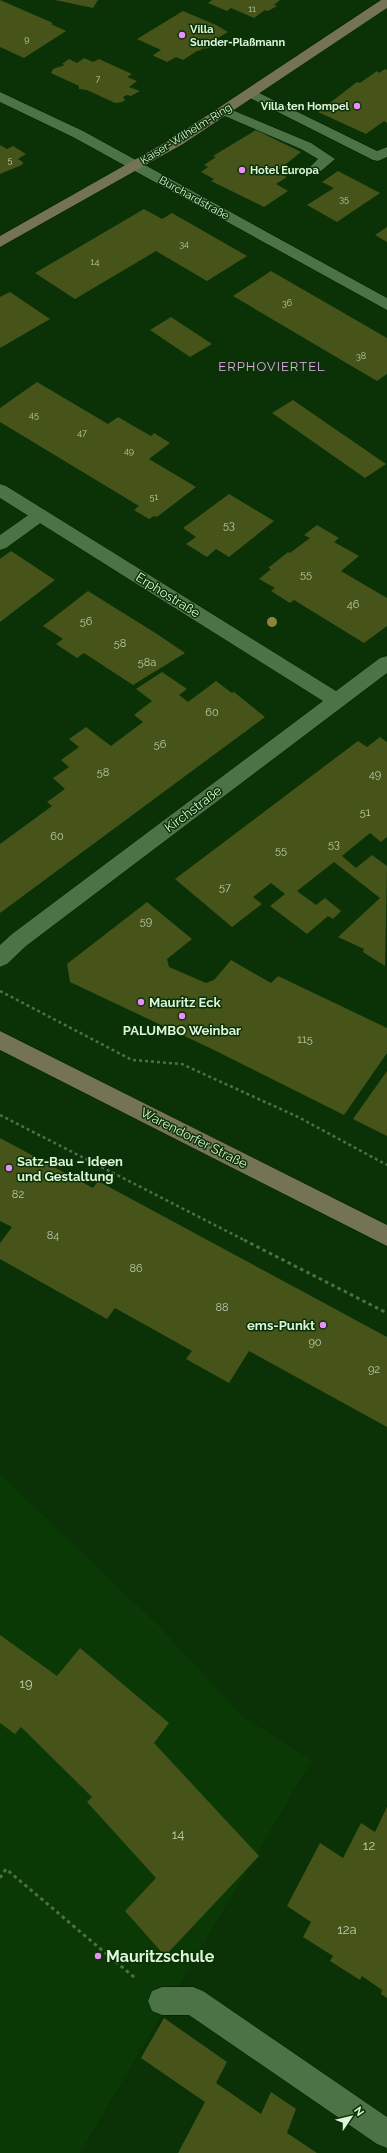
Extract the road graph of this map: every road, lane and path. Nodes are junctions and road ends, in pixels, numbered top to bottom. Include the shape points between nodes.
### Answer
1 (378, 0) edge
2 (387, 2) edge
3 (365, 15) junction
4 (251, 93) junction
5 (0, 96) edge
6 (225, 111) junction
7 (384, 157) edge
8 (136, 166) junction
9 (316, 168) dead end
10 (0, 242) edge
11 (387, 305) edge
12 (0, 490) edge
13 (40, 515) junction
14 (0, 544) edge
15 (387, 663) edge
16 (337, 700) junction
17 (0, 958) edge
18 (0, 991) edge
19 (0, 1040) edge
20 (0, 1115) edge
21 (387, 1165) edge
22 (387, 1236) edge
23 (387, 1314) edge
24 (0, 1878) edge
25 (162, 2001) joint
26 (387, 2134) edge

1 - 3 main road, Kaiser-Wilhelm-Ring
2 - 3 main road, Kaiser-Wilhelm-Ring
3 - 4 main road, Kaiser-Wilhelm-Ring
4 - 6 main road, Kaiser-Wilhelm-Ring
4 - 7 lane
5 - 8 street, Burchardstraße
6 - 8 main road, Kaiser-Wilhelm-Ring
6 - 9 lane via 306,146 328,159
8 - 10 main road, Kaiser-Wilhelm-Ring
8 - 11 street, Burchardstraße
12 - 13 street, Erphostraße
13 - 14 lane
13 - 16 street, Erphostraße
15 - 16 street, Kirchstraße
16 - 17 street, Kirchstraße via 19,940
18 - 21 path via 132,1060 182,1064 300,1118
19 - 22 main road, Warendorfer Straße
20 - 23 path
24 - 25 path via 6,1869
25 - 26 lane via 193,2001

